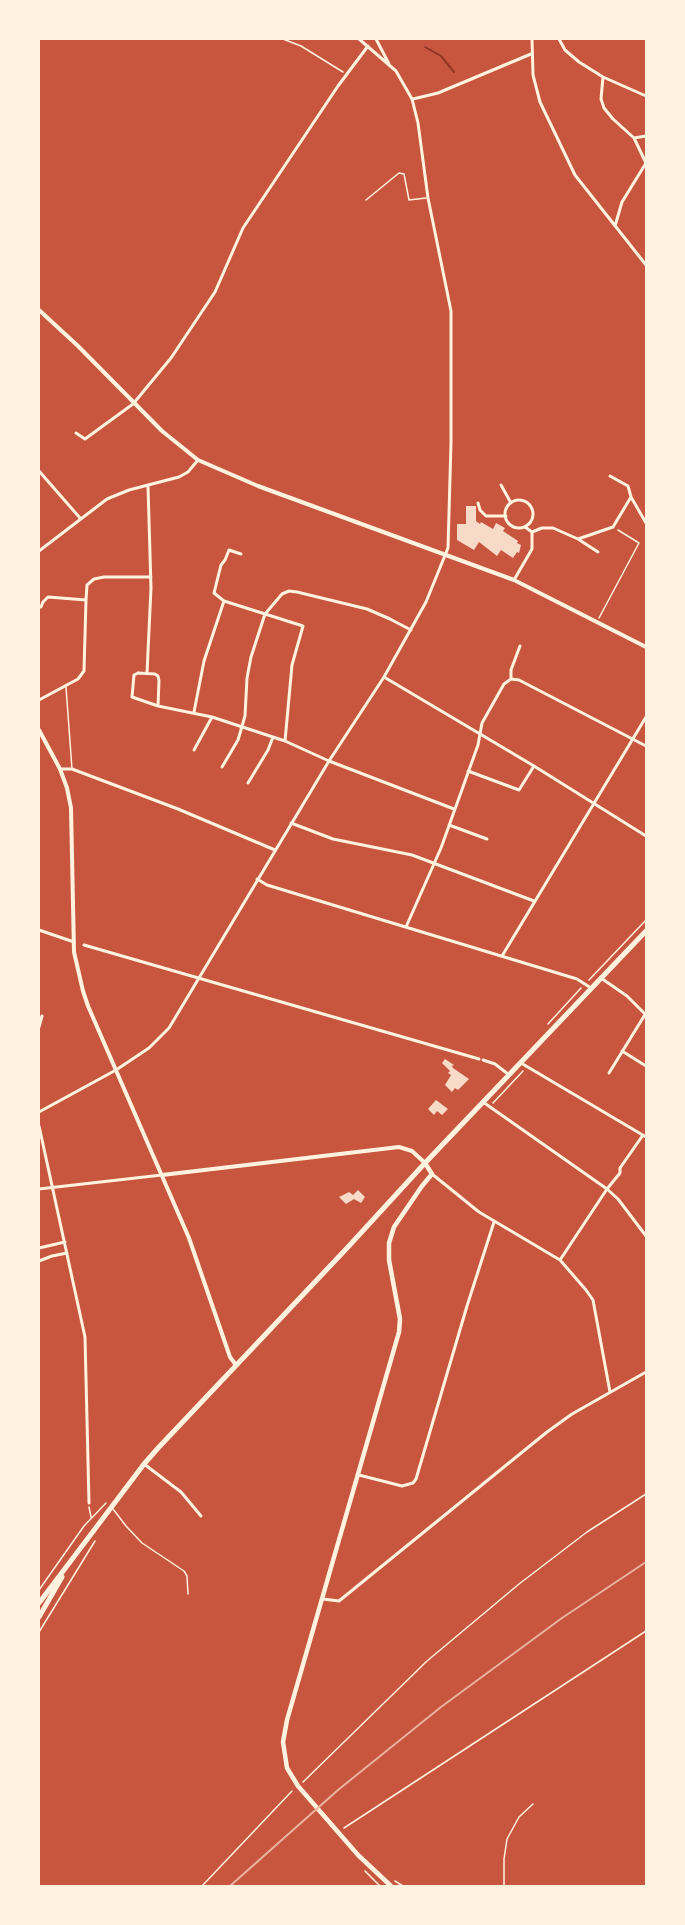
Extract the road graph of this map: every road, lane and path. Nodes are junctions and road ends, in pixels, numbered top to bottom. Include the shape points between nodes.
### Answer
1 (283, 39) edge
2 (359, 39) edge
3 (376, 39) edge
4 (532, 39) edge
5 (559, 39) edge
6 (368, 46) junction
7 (531, 54) junction
8 (390, 65) junction
9 (346, 74) junction
10 (603, 77) junction
11 (646, 96) edge
12 (412, 99) junction
13 (646, 136) edge
14 (634, 138) junction
15 (646, 162) edge
16 (428, 198) junction
17 (366, 200) dead end
18 (615, 226) junction
19 (646, 265) edge
20 (39, 310) edge
21 (133, 404) junction
22 (76, 433) dead end
23 (198, 460) junction
24 (39, 471) edge
25 (610, 476) dead end
26 (501, 485) dead end
27 (148, 486) junction
28 (631, 497) junction
29 (478, 503) dead end
30 (511, 503) junction
31 (506, 516) junction
32 (80, 518) junction
33 (646, 523) edge
34 (525, 527) junction
35 (613, 527) junction
36 (531, 532) junction
37 (578, 539) junction
38 (39, 551) edge
39 (598, 552) dead end
40 (241, 554) dead end
41 (445, 554) junction
42 (151, 577) junction
43 (514, 580) junction
44 (86, 600) junction
45 (224, 602) junction
46 (41, 607) dead end
47 (265, 614) junction
48 (597, 621) junction
49 (411, 630) junction
50 (520, 646) dead end
51 (646, 647) edge
52 (147, 673) junction
53 (384, 677) junction
54 (511, 679) junction
55 (66, 686) junction
56 (39, 700) edge
57 (158, 706) junction
58 (194, 712) junction
59 (212, 717) junction
60 (646, 717) edge
61 (242, 727) junction
62 (39, 730) edge
63 (480, 735) junction
64 (273, 737) junction
65 (632, 739) junction
66 (285, 741) junction
67 (646, 746) edge
68 (194, 750) dead end
69 (329, 761) junction
70 (534, 766) junction
71 (222, 767) dead end
72 (72, 769) junction
73 (60, 770) junction
74 (468, 771) junction
75 (248, 783) dead end
76 (594, 802) junction
77 (454, 809) junction
78 (291, 823) junction
79 (449, 825) junction
80 (646, 836) edge
81 (487, 839) dead end
82 (275, 850) junction
83 (435, 863) junction
84 (258, 879) junction
85 (534, 901) junction
86 (406, 928) junction
87 (39, 930) edge
88 (646, 931) edge
89 (74, 942) junction
90 (84, 945) dead end
91 (502, 956) junction
92 (601, 978) junction
93 (198, 979) junction
94 (592, 988) junction
95 (646, 1014) edge
96 (42, 1016) dead end
97 (39, 1027) edge
98 (622, 1051) junction
99 (521, 1063) junction
100 (646, 1066) edge
101 (116, 1070) junction
102 (609, 1073) dead end
103 (509, 1075) junction
104 (483, 1102) junction
105 (39, 1112) edge
106 (39, 1126) edge
107 (645, 1136) edge
108 (425, 1163) junction
109 (432, 1174) junction
110 (162, 1175) junction
111 (53, 1188) junction
112 (39, 1189) edge
113 (607, 1189) junction
114 (494, 1222) junction
115 (646, 1236) edge
116 (65, 1242) junction
117 (39, 1248) edge
118 (67, 1253) junction
119 (560, 1260) junction
120 (39, 1261) edge
121 (236, 1365) junction
122 (646, 1372) edge
123 (610, 1392) junction
124 (144, 1464) junction
125 (359, 1475) junction
126 (646, 1494) edge
127 (89, 1503) joint
128 (112, 1507) junction
129 (201, 1516) dead end
130 (91, 1546) dead end
131 (72, 1560) junction
132 (39, 1590) edge
133 (188, 1594) dead end
134 (323, 1599) junction
135 (39, 1603) edge
136 (39, 1617) edge
137 (646, 1631) edge
138 (39, 1632) edge
139 (297, 1786) junction
140 (533, 1804) dead end
141 (336, 1830) junction
142 (202, 1886) edge
143 (391, 1886) edge
144 (504, 1886) edge

1 - 9 path
2 - 6 street
3 - 8 street
4 - 7 street
5 - 10 street via 572,57
6 - 8 street
6 - 9 street
7 - 12 street via 438,93
7 - 18 street via 540,102 575,175
8 - 12 street
9 - 21 street via 243,228 212,297 171,358
10 - 11 street
10 - 14 street via 604,108
12 - 16 street
13 - 14 street
14 - 15 street
15 - 18 street via 622,202
16 - 17 lane via 408,200 404,174 399,173
16 - 41 street via 452,318
18 - 19 street
20 - 21 street
21 - 22 street via 85,438
21 - 23 street
23 - 27 street via 179,477
23 - 41 street via 280,495
24 - 32 street
25 - 28 street via 628,486
26 - 30 street
27 - 32 street via 107,499
27 - 42 street
28 - 33 street
28 - 35 street
29 - 31 street via 486,516
30 - 31 street
30 - 34 street via 524,501 531,507 532,521
31 - 34 street via 513,526
32 - 38 street
34 - 36 street
35 - 37 street
35 - 48 path via 639,543
36 - 37 street via 553,528
36 - 43 street via 532,549
37 - 39 street
40 - 45 street via 229,550 221,565 214,593
41 - 43 street
41 - 49 street
42 - 44 street via 94,579 87,585
42 - 52 street
43 - 48 street
44 - 46 street via 48,597
44 - 55 street via 84,671
45 - 47 street
45 - 58 street via 202,668
47 - 49 street via 289,591 367,609
47 - 61 street via 251,657
47 - 66 street via 303,626 292,665
48 - 51 street
49 - 53 street
50 - 54 street
52 - 57 street via 158,676
52 - 57 street via 134,675 132,697
53 - 63 street
53 - 69 street
54 - 63 street via 484,717
54 - 65 street
55 - 56 street
55 - 72 lane
57 - 58 street
58 - 59 street
59 - 61 street
59 - 68 street
60 - 65 street
61 - 64 street
61 - 71 street
62 - 73 street
63 - 70 street
63 - 74 street
64 - 66 street
64 - 75 street
65 - 67 street
65 - 76 street
66 - 69 street
69 - 77 street
69 - 78 street
70 - 74 street via 519,790
70 - 76 street
72 - 73 street
72 - 82 street
73 - 89 street via 71,808
74 - 77 street
76 - 80 street
76 - 85 street
77 - 79 street
78 - 82 street
78 - 83 street via 333,839
79 - 81 street
79 - 83 street
82 - 84 street
83 - 85 street
83 - 86 street
84 - 86 street
84 - 93 street
85 - 91 street
86 - 91 street
87 - 89 street
88 - 92 main road
89 - 101 street via 75,963 88,1006
90 - 93 street
91 - 94 street via 577,979
92 - 94 main road
92 - 95 street
93 - 101 street via 160,1038
93 - 103 street via 481,1059
94 - 99 main road
95 - 98 street
96 - 97 street
98 - 100 street
98 - 102 street
99 - 103 main road
99 - 107 street
101 - 105 street
101 - 110 street
103 - 104 main road
104 - 108 main road
104 - 113 street
106 - 111 street
107 - 113 street
108 - 109 main road
108 - 110 street via 412,1151 399,1147
108 - 121 main road
109 - 114 street
109 - 125 main road via 394,1227 388,1243 399,1332
110 - 111 street
110 - 121 street
111 - 112 street
111 - 116 street
113 - 115 street
113 - 119 street
114 - 119 street
114 - 125 street via 416,1479 413,1484 402,1486
116 - 117 street
116 - 118 street
118 - 120 street
118 - 127 street via 85,1337
119 - 123 street via 593,1300
121 - 124 main road
122 - 123 street
123 - 134 street via 547,1432 339,1601
124 - 128 main road
124 - 129 street via 181,1492
125 - 134 main road
126 - 139 path via 587,1532 519,1584 427,1661
127 - 132 path via 92,1518
128 - 131 main road
128 - 133 lane via 142,1543 184,1571
130 - 138 path
131 - 135 main road
131 - 136 main road
134 - 139 main road via 284,1729 286,1762
137 - 141 path
139 - 141 main road
139 - 142 path
140 - 144 path via 519,1817 507,1839
141 - 143 main road

